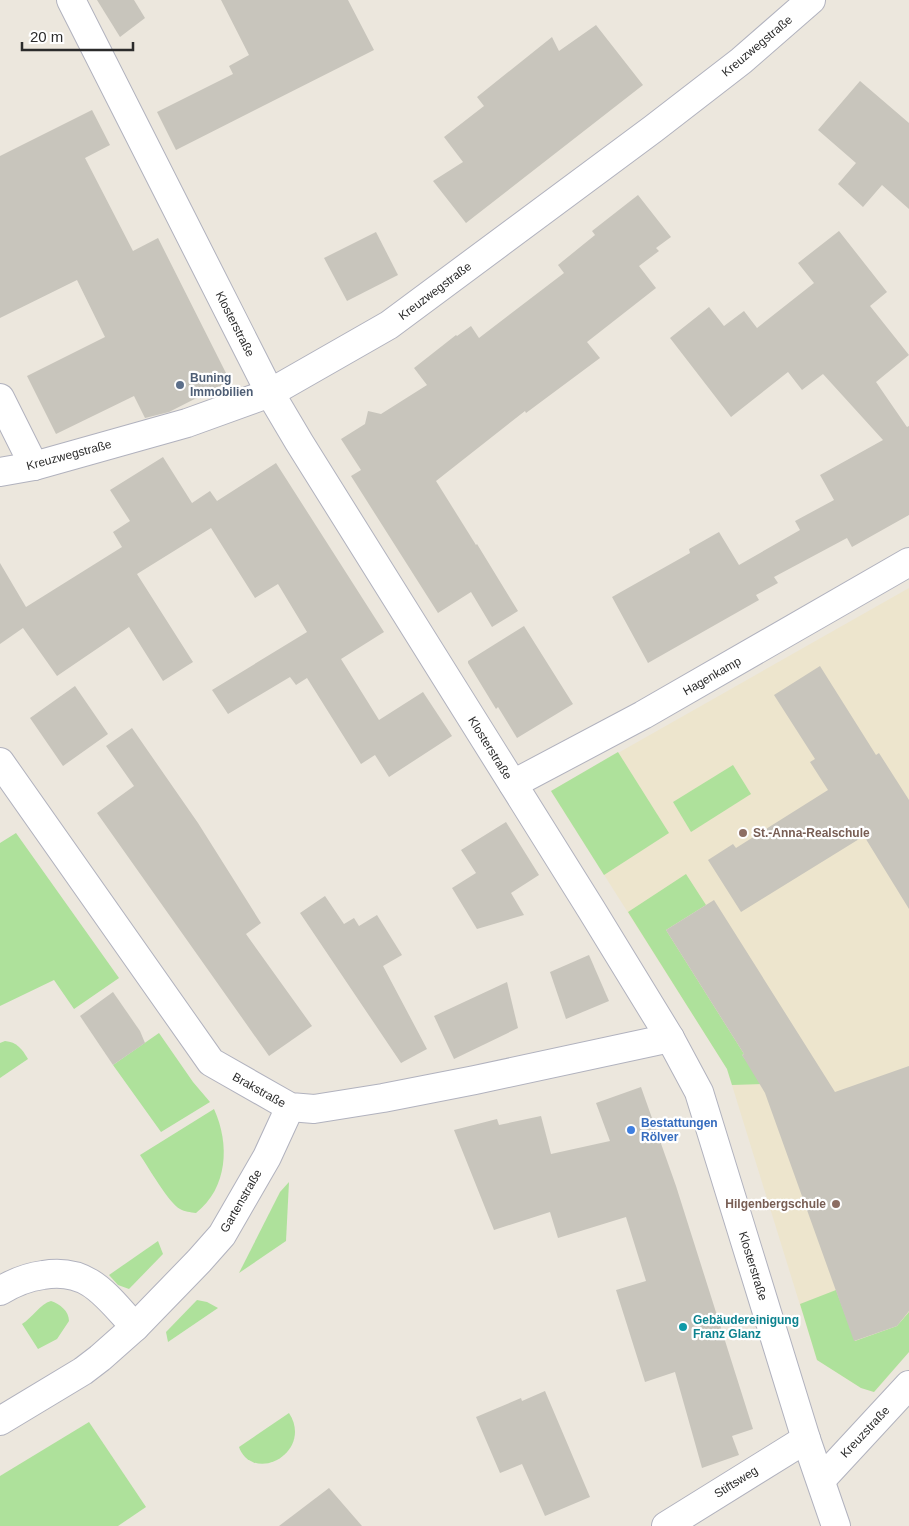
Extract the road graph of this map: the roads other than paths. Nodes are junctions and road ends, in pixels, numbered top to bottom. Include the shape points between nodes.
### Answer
1 (71, 0) edge
2 (811, 0) edge
3 (270, 393) junction
4 (0, 398) edge
5 (34, 466) junction
6 (0, 472) edge
7 (909, 562) edge
8 (0, 762) edge
9 (513, 784) junction
10 (670, 1038) junction
11 (290, 1107) junction
12 (0, 1291) edge
13 (135, 1327) junction
14 (909, 1385) edge
15 (0, 1421) edge
16 (806, 1439) junction
17 (820, 1480) junction
18 (666, 1526) edge
19 (836, 1526) edge

1 - 3 street, Klosterstraße
2 - 3 street, Kreuzwegstraße via 653,129 389,325
3 - 5 street, Kreuzwegstraße via 187,423
3 - 9 street, Klosterstraße
4 - 5 street
5 - 6 street, Kreuzwegstraße
7 - 9 street, Hagenkamp via 643,715
8 - 11 street, Brakstraße via 211,1062
9 - 10 street, Klosterstraße
10 - 11 street, Brakstraße via 383,1098 314,1109
10 - 16 street, Klosterstraße via 699,1092
11 - 13 street, Gartenstraße via 267,1157 222,1235
12 - 13 street via 32,1277 65,1273 95,1286
13 - 15 street, Gartenstraße via 83,1371
14 - 17 street, Kreuzstraße
16 - 17 street, Klosterstraße
16 - 18 street, Stiftsweg
17 - 19 street, Klosterstraße

